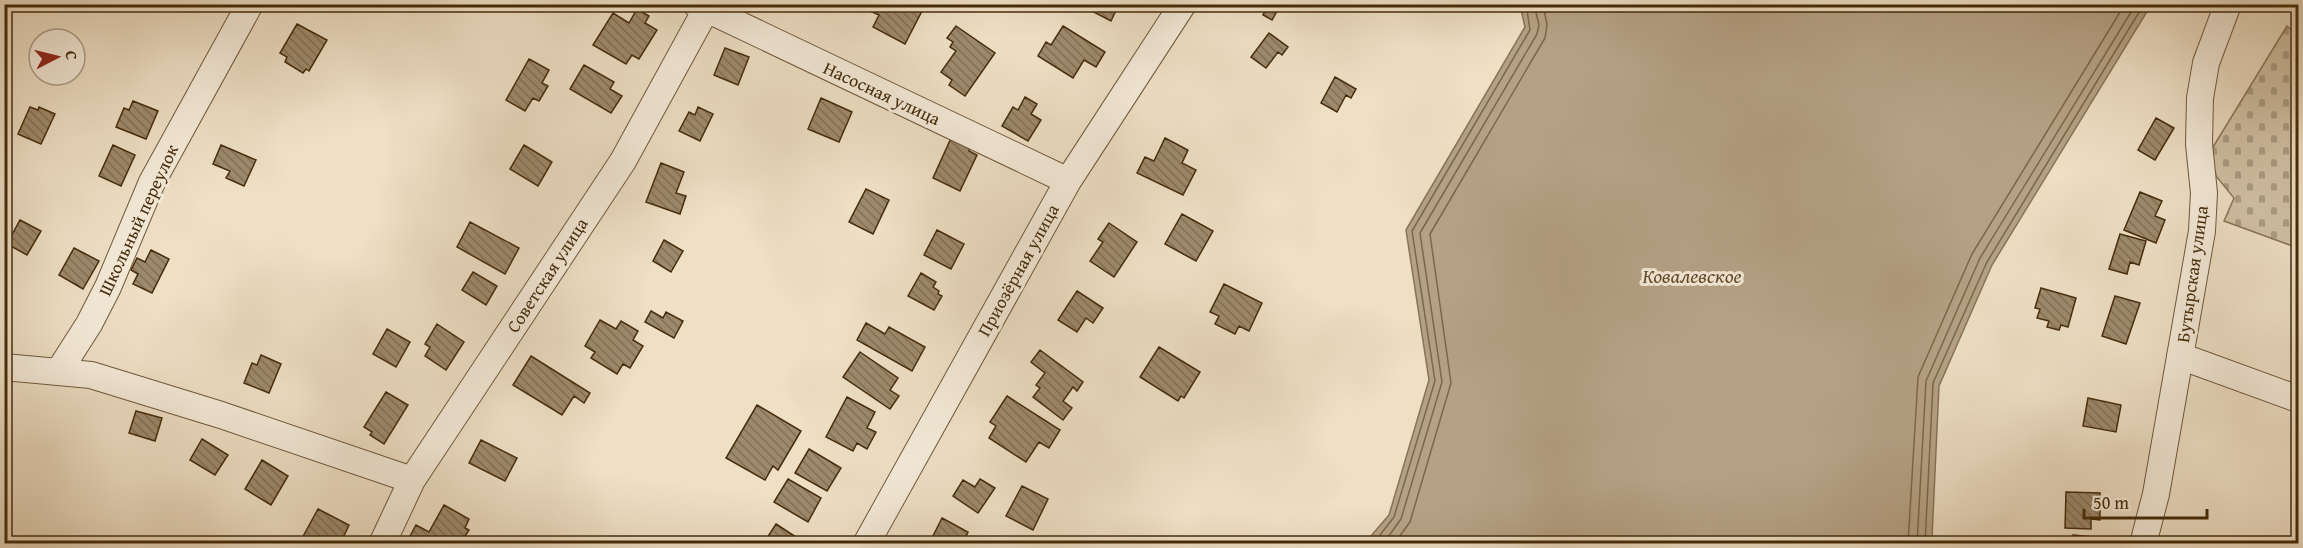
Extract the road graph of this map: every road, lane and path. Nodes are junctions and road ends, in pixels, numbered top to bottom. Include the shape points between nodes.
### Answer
1 (250, 4) edge
2 (1183, 4) edge
3 (2228, 4) edge
4 (703, 6) edge
5 (1068, 181) junction
6 (2180, 356) junction
7 (4, 367) edge
8 (59, 371) junction
9 (2298, 399) edge
10 (412, 480) junction
11 (382, 543) edge
12 (866, 543) edge
13 (2142, 543) edge

1 - 8 street, Школьный переулок via 152,182 89,324
2 - 5 street, Приозёрная улица
3 - 6 street, Бутырская улица via 2206,63 2200,98 2202,231
4 - 5 street, Насосная улица
4 - 10 street, Советская улица via 622,161
5 - 12 street, Приозёрная улица
6 - 9 street
6 - 13 street, Бутырская улица via 2156,494
7 - 8 street
8 - 10 street via 91,375 221,415
10 - 11 street, Советская улица

